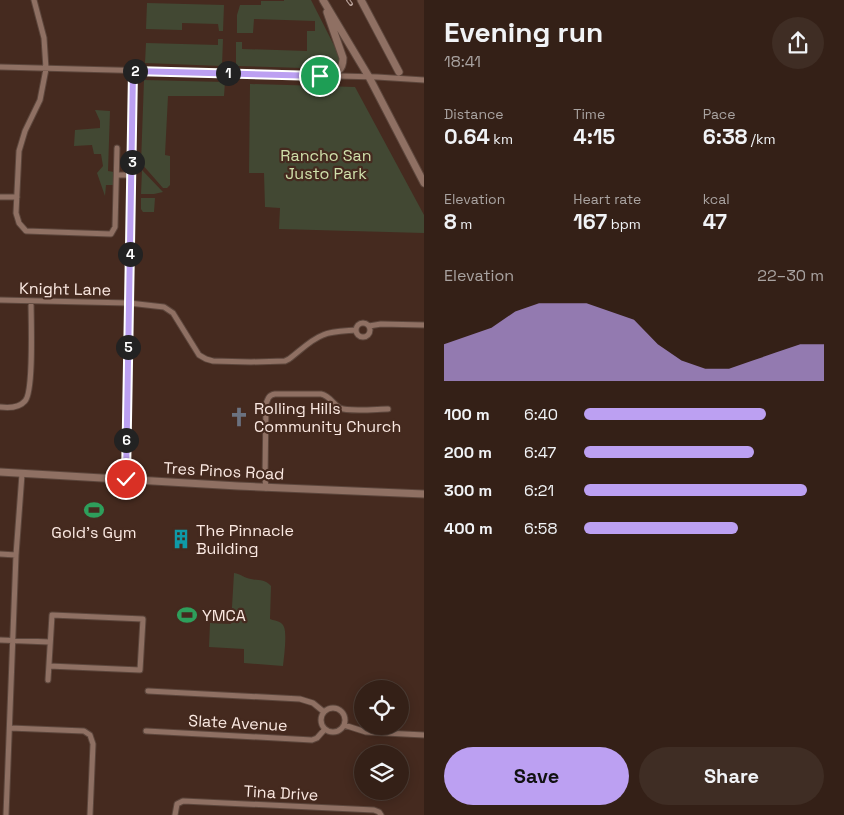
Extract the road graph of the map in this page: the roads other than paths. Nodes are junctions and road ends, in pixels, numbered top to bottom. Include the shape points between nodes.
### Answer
1 (34, 0) edge
2 (323, 0) edge
3 (361, 0) edge
4 (0, 67) edge
5 (46, 69) junction
6 (133, 71) junction
7 (399, 72) dead end
8 (320, 76) junction
9 (369, 77) junction
10 (424, 80) edge
11 (117, 148) dead end
12 (116, 175) junction
13 (132, 175) junction
14 (424, 184) edge
15 (0, 197) edge
16 (17, 197) junction
17 (0, 300) edge
18 (31, 301) junction
19 (129, 303) junction
20 (424, 325) edge
21 (369, 326) junction
22 (356, 330) junction
23 (0, 407) edge
24 (388, 409) dead end
25 (0, 472) edge
26 (22, 474) junction
27 (126, 479) junction
28 (266, 488) junction
29 (424, 494) edge
30 (0, 554) edge
31 (16, 555) junction
32 (0, 640) edge
33 (13, 640) junction
34 (50, 642) junction
35 (49, 666) junction
36 (48, 680) dead end
37 (148, 691) dead end
38 (324, 712) junction
39 (344, 724) junction
40 (10, 728) junction
41 (325, 730) junction
42 (146, 731) dead end
43 (424, 735) edge
44 (4, 811) edge
45 (380, 814) edge
46 (90, 815) edge
47 (175, 815) edge

1 - 5 street via 44,38
2 - 8 main road via 343,64 338,72
2 - 9 main road
3 - 7 main road
4 - 5 street
5 - 6 street
5 - 16 street via 40,100 19,152
6 - 8 street
6 - 13 street
8 - 9 street
9 - 10 street
9 - 14 main road
11 - 12 street
12 - 13 street
12 - 16 street via 115,227 111,234 26,231 16,213
13 - 19 street
15 - 16 street
17 - 18 street, Knight Lane
18 - 19 street, Knight Lane
18 - 23 street via 28,396 16,406
19 - 22 street, Knight Lane via 169,310 199,355 212,361 285,361 316,338
19 - 27 street
20 - 21 street
21 - 22 street via 361,323
21 - 22 street via 370,333 365,337 359,336
24 - 28 street via 342,409 322,394 272,394 266,404
25 - 26 main road, Tres Pinos Road
26 - 27 main road, Tres Pinos Road
26 - 31 street
27 - 28 main road, Tres Pinos Road
28 - 29 main road, Tres Pinos Road
30 - 31 street
31 - 33 street
32 - 33 street
33 - 34 street
33 - 40 street
34 - 35 street
34 - 35 street via 52,615 143,620 140,670
35 - 36 street
37 - 38 street via 300,699 314,703
38 - 39 street via 339,710
38 - 41 street via 321,719
39 - 41 street via 336,732
39 - 43 street via 366,732
40 - 44 street
40 - 46 street via 88,733 93,744
41 - 42 street, Slate Avenue via 312,740
45 - 47 street, Tina Drive via 374,810 183,801 177,804

